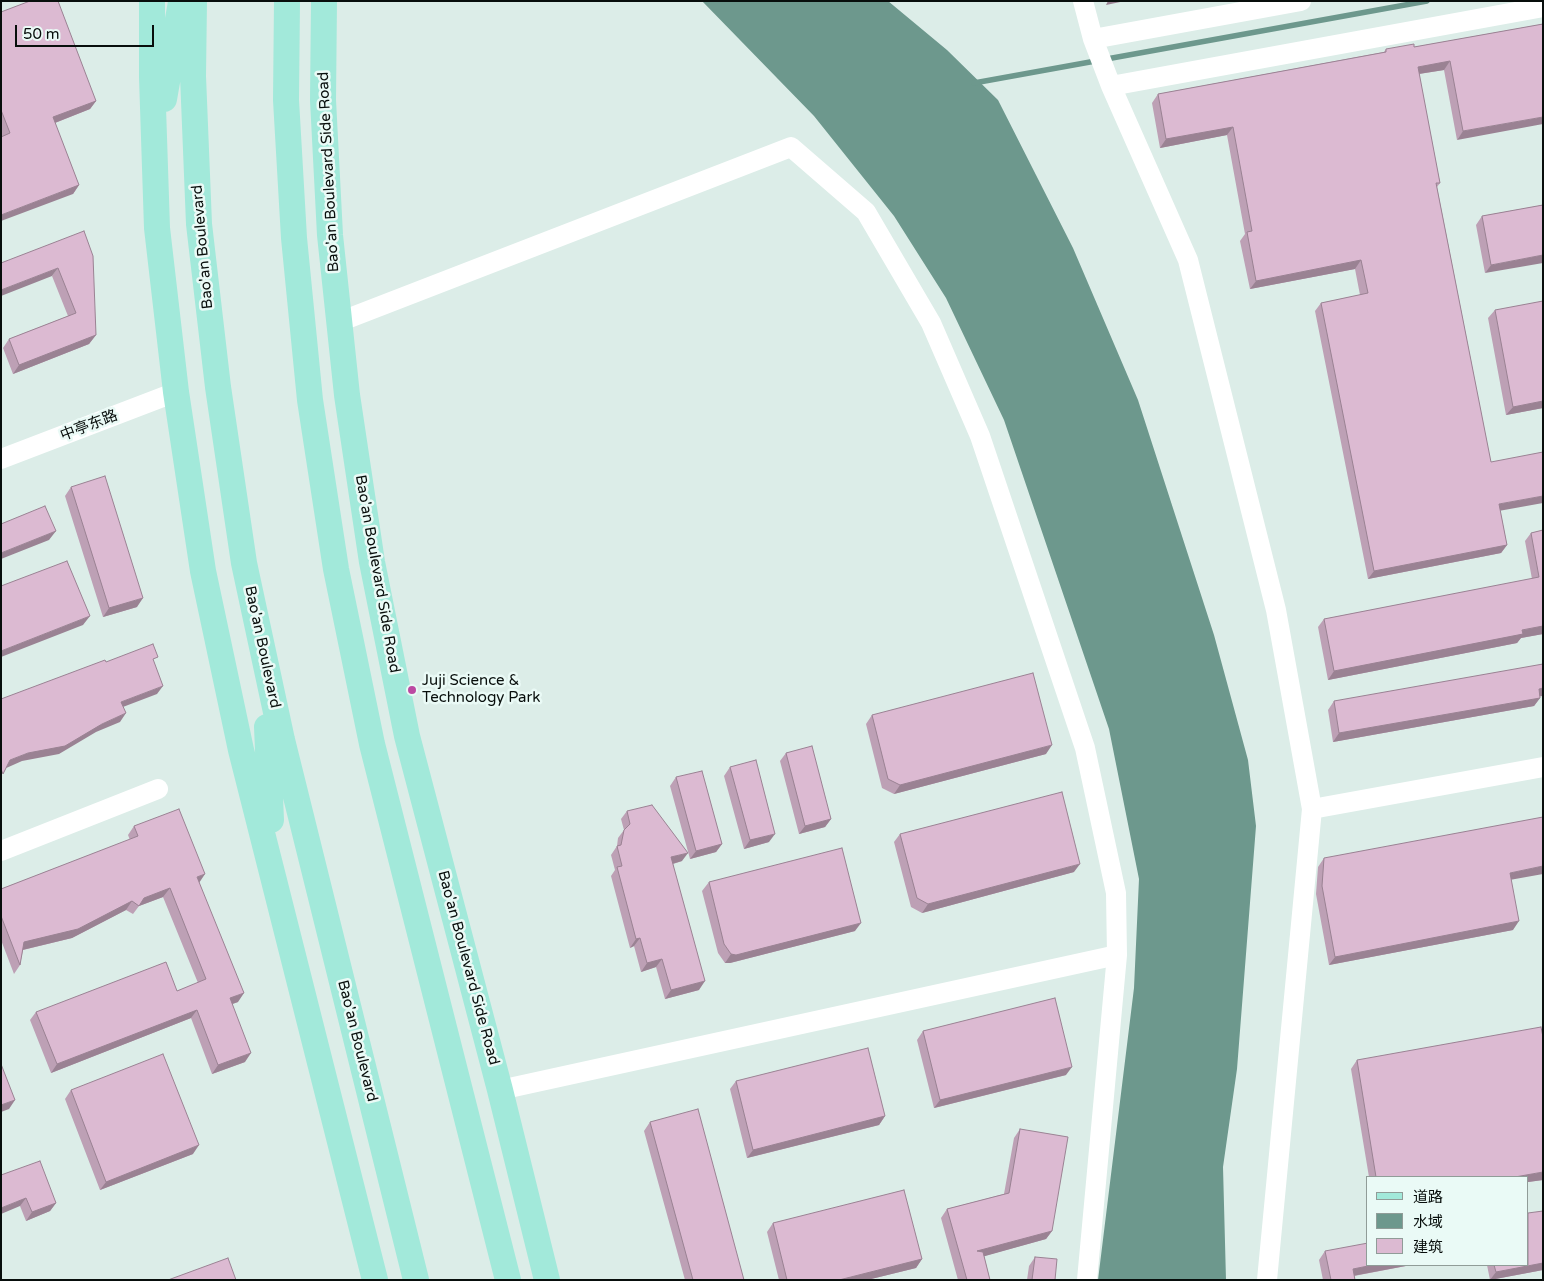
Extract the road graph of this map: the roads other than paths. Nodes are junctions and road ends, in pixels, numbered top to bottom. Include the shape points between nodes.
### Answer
1 (152, 1) edge
2 (181, 1) edge
3 (194, 1) edge
4 (287, 1) edge
5 (324, 1) edge
6 (1083, 1) edge
7 (1301, 1) edge
8 (1543, 7) edge
9 (1095, 44) junction
10 (1109, 81) junction
11 (154, 152) junction
12 (339, 322) junction
13 (176, 392) junction
14 (1, 459) edge
15 (366, 520) junction
16 (264, 656) junction
17 (372, 744) junction
18 (1543, 768) edge
19 (158, 790) dead end
20 (1312, 809) junction
21 (1, 851) edge
22 (273, 875) junction
23 (1117, 954) junction
24 (500, 1090) junction
25 (375, 1280) edge
26 (416, 1280) edge
27 (508, 1280) edge
28 (547, 1280) edge
29 (1087, 1280) edge
30 (1266, 1280) edge

1 - 11 main road
2 - 11 main road
3 - 16 main road, Bao'an Boulevard via 193,76 199,224 242,553
4 - 17 main road via 286,100 294,238 310,400 336,569
5 - 12 main road, Bao'an Boulevard Side Road via 323,100 330,235
6 - 9 street
7 - 9 street
8 - 10 street
9 - 10 street
10 - 20 street via 1188,260 1276,610
11 - 13 main road via 157,228
12 - 15 main road, Bao'an Boulevard Side Road
12 - 23 street via 792,147 866,212 931,323 980,436 1085,748 1116,893
13 - 14 street, 中亭东路
13 - 22 main road via 203,570 241,750
15 - 17 main road
15 - 24 main road, Bao'an Boulevard Side Road via 407,736
16 - 22 main road
16 - 26 main road, Bao'an Boulevard
17 - 27 main road
18 - 20 street
19 - 21 street
20 - 30 street
22 - 25 main road
23 - 24 street
23 - 29 street
24 - 28 main road, Bao'an Boulevard Side Road

